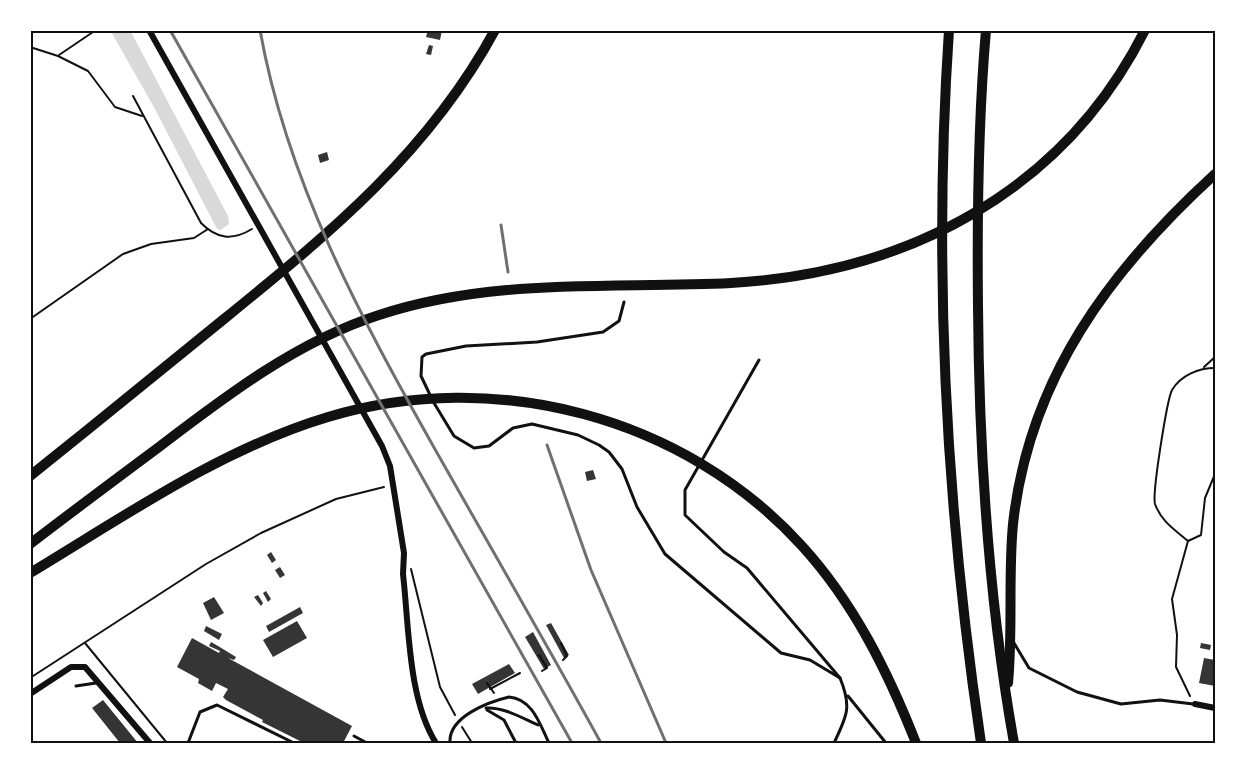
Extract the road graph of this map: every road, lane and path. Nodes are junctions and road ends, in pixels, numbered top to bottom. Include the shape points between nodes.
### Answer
1 (96, 30) edge
2 (149, 30) edge
3 (495, 30) edge
4 (949, 30) edge
5 (986, 30) edge
6 (1145, 30) edge
7 (30, 46) edge
8 (58, 56) junction
9 (133, 96) dead end
10 (142, 116) junction
11 (1215, 174) edge
12 (259, 225) junction
13 (208, 229) junction
14 (624, 302) dead end
15 (30, 319) edge
16 (1215, 357) edge
17 (759, 360) dead end
18 (1203, 368) junction
19 (1215, 368) edge
20 (1215, 474) edge
21 (30, 476) edge
22 (393, 484) junction
23 (1187, 540) junction
24 (30, 544) edge
25 (404, 553) junction
26 (30, 573) edge
27 (1012, 640) junction
28 (85, 642) junction
29 (561, 643) dead end
30 (539, 655) dead end
31 (564, 660) dead end
32 (542, 671) dead end
33 (520, 673) dead end
34 (30, 678) edge
35 (840, 678) junction
36 (101, 683) junction
37 (487, 683) dead end
38 (76, 686) dead end
39 (490, 689) junction
40 (30, 694) edge
41 (847, 694) junction
42 (501, 699) junction
43 (1007, 701) junction
44 (1195, 704) junction
45 (482, 708) junction
46 (1215, 708) edge
47 (459, 721) junction
48 (540, 726) junction
49 (354, 736) dead end
50 (150, 743) edge
51 (167, 743) edge
52 (188, 743) edge
53 (294, 743) edge
54 (367, 743) edge
55 (436, 743) edge
56 (450, 743) edge
57 (472, 743) edge
58 (516, 743) edge
59 (549, 743) edge
60 (834, 743) edge
61 (886, 743) edge
62 (916, 743) edge
63 (981, 743) edge
64 (1014, 743) edge

1 - 8 path
2 - 12 street
3 - 21 highway via 429,130 351,214
4 - 63 highway via 942,245 949,447 960,581
5 - 43 highway via 977,189 979,408 987,549
6 - 24 highway via 1118,78 1059,149 1022,181 968,218 888,254 836,269 733,283 497,290 404,307 355,324 293,354 224,399
7 - 8 path
8 - 10 path via 88,71 115,106
9 - 10 path
10 - 13 path via 157,136 188,201
11 - 27 highway via 1118,274 1082,325 1053,380 1028,448 1016,501 1011,559
12 - 13 path via 230,238
12 - 22 street via 379,440
13 - 15 path via 194,238 151,244 123,254
14 - 35 lane via 619,321 609,330 426,354 419,361 421,376 446,425 466,446 489,446 513,428 532,424 578,435 609,452 622,469 637,507 664,554 781,652 810,660
16 - 18 path
17 - 35 lane via 686,489 685,515 757,578
18 - 19 path
18 - 23 path via 1185,376 1172,391 1157,466 1154,501 1162,519
20 - 23 path via 1205,498 1201,535
22 - 25 street
22 - 28 path via 336,500 261,533
23 - 44 path via 1172,599 1176,667
25 - 47 path via 414,574 440,687
25 - 55 street via 418,703
26 - 62 highway via 223,460 327,417 393,402 444,397 520,401 602,419 671,447 740,490 784,527 838,591 871,644
27 - 43 highway
27 - 44 lane via 1029,668 1077,692 1121,704 1161,700
28 - 34 path
28 - 51 path
29 - 31 path via 567,656
30 - 32 path via 547,668
33 - 39 path
35 - 41 lane
36 - 38 lane
36 - 40 street via 91,670 79,666 65,670
36 - 50 street
37 - 39 path
39 - 42 path
41 - 60 lane via 848,710
41 - 61 lane
42 - 45 lane
42 - 48 lane via 525,702
43 - 64 highway
44 - 46 street
45 - 47 lane
45 - 48 lane via 495,708
45 - 58 lane via 504,720
47 - 56 lane via 451,730
47 - 57 path
48 - 59 lane
49 - 54 lane
52 - 53 lane via 200,712 217,705

